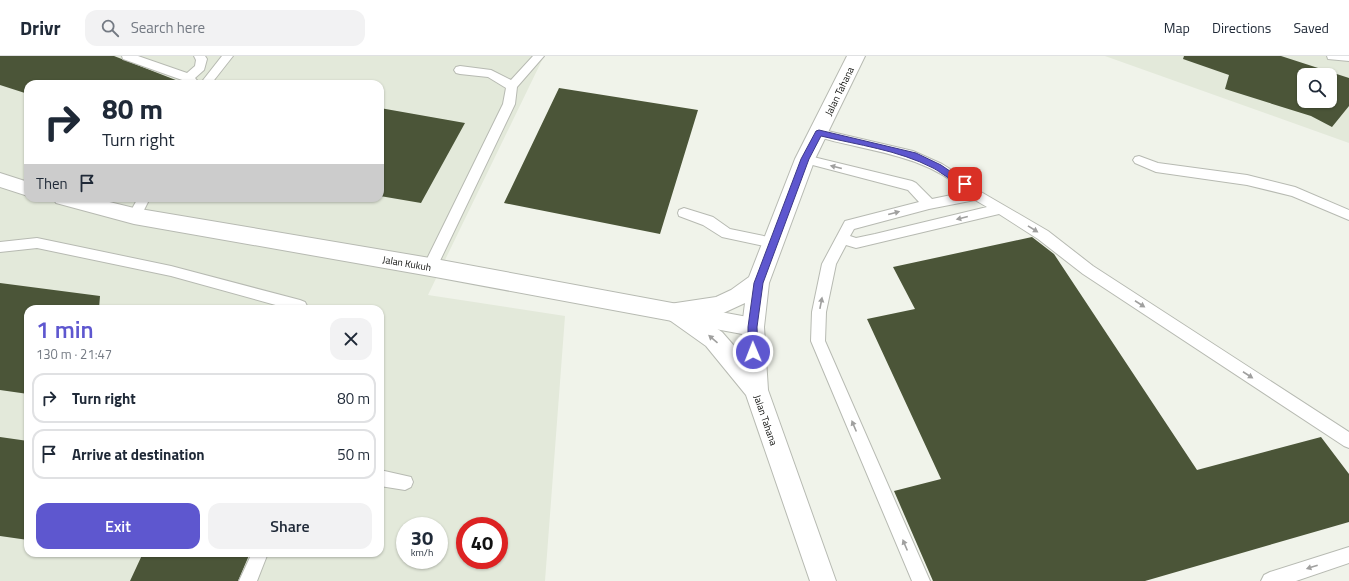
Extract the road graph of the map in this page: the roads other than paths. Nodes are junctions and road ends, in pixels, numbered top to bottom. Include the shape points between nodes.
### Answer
1 (127, 56) edge
2 (199, 56) edge
3 (228, 56) edge
4 (539, 56) edge
5 (856, 56) edge
6 (1332, 56) edge
7 (1349, 57) edge
8 (460, 70) dead end
9 (189, 80) edge
10 (193, 80) edge
11 (208, 80) edge
12 (512, 86) junction
13 (819, 133) junction
14 (805, 159) junction
15 (1139, 160) dead end
16 (0, 180) edge
17 (24, 188) edge
18 (977, 195) junction
19 (79, 202) edge
20 (142, 202) edge
21 (929, 204) junction
22 (1000, 209) junction
23 (684, 213) dead end
24 (1349, 215) edge
25 (134, 216) junction
26 (842, 240) junction
27 (773, 243) junction
28 (0, 247) edge
29 (430, 267) junction
30 (758, 283) junction
31 (296, 305) edge
32 (676, 312) junction
33 (752, 327) junction
34 (756, 390) junction
35 (1349, 441) edge
36 (384, 479) edge
37 (405, 482) dead end
38 (1349, 555) edge
39 (258, 557) edge
40 (248, 581) edge
41 (823, 581) edge
42 (920, 581) edge
43 (1270, 581) edge

1 - 9 lane
2 - 10 lane via 202,59 200,67
3 - 11 lane
4 - 12 lane
5 - 13 street, Jalan Tahana
6 - 7 lane
8 - 12 lane via 491,74
12 - 29 lane via 509,104
13 - 14 street, Jalan Tahana
13 - 18 lane via 914,155 965,184
21 -> 14 lane via 912,186
14 - 27 street, Jalan Tahana
15 - 24 lane via 1156,167 1247,180 1295,192
16 - 17 street
18 - 21 lane
18 - 22 lane
19 - 25 street, Jalan Kukuh
20 - 25 lane
26 -> 21 lane via 850,225
22 -> 26 lane via 856,243
22 -> 35 lane via 1043,235 1088,270
23 - 27 lane via 727,233
25 - 29 street, Jalan Kukuh
42 -> 26 lane via 818,341 819,312 829,264
27 - 30 street, Jalan Tahana
28 - 31 lane via 37,243 171,272
29 - 32 street, Jalan Kukuh
30 - 32 street via 719,306
30 - 33 street, Jalan Tahana
32 - 33 street, Jalan Kukuh
34 -> 32 street via 714,339
33 - 34 street, Jalan Tahana
34 - 41 street, Jalan Tahana
36 - 37 lane
38 -> 43 lane
39 - 40 lane

